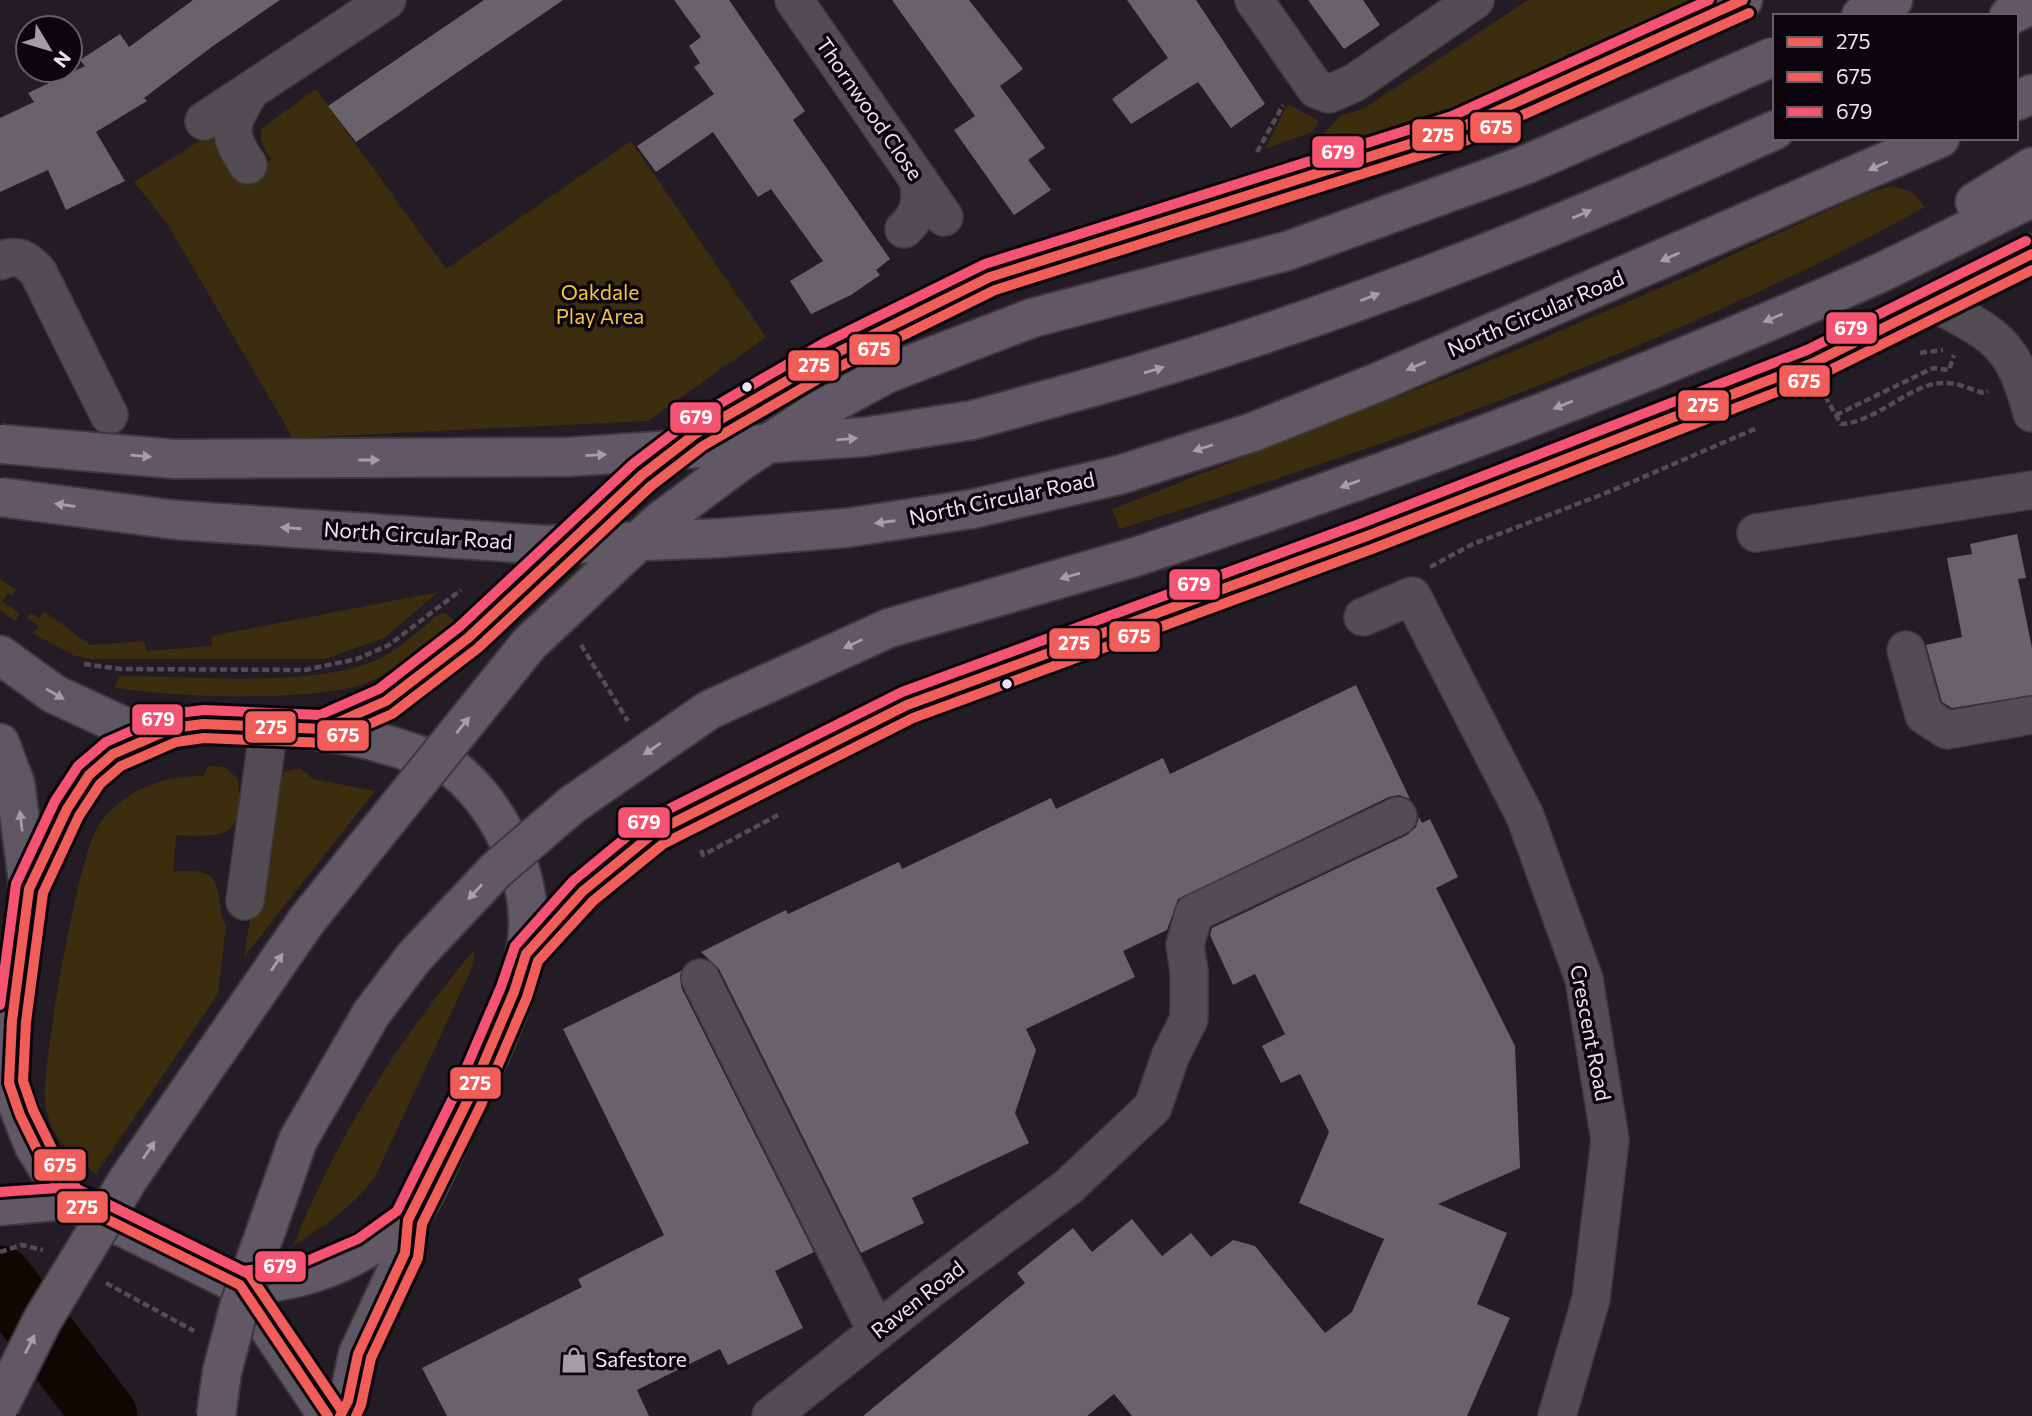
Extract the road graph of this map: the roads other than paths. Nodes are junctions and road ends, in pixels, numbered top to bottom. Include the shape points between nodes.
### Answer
1 (387, 0) edge
2 (794, 0) edge
3 (1254, 0) edge
4 (1475, 0) edge
5 (1743, 0) edge
6 (2032, 4) edge
7 (2013, 14) edge
8 (1773, 57) edge
9 (250, 91) junction
10 (204, 121) dead end
11 (1773, 131) edge
12 (1935, 140) edge
13 (248, 165) dead end
14 (2032, 167) edge
15 (919, 180) junction
16 (2032, 198) edge
17 (944, 217) dead end
18 (904, 229) dead end
19 (2032, 254) edge
20 (0, 261) edge
21 (1836, 292) junction
22 (1935, 303) junction
23 (2032, 413) edge
24 (110, 415) dead end
25 (0, 444) edge
26 (2032, 490) edge
27 (0, 497) edge
28 (1756, 533) dead end
29 (1363, 617) dead end
30 (1906, 650) dead end
31 (0, 655) edge
32 (2032, 715) edge
33 (269, 726) junction
34 (323, 729) junction
35 (147, 737) junction
36 (0, 743) edge
37 (1398, 816) dead end
38 (29, 889) junction
39 (245, 901) dead end
40 (526, 954) junction
41 (700, 978) dead end
42 (4, 1087) edge
43 (68, 1200) junction
44 (1, 1206) edge
45 (408, 1220) junction
46 (240, 1285) junction
47 (877, 1332) junction
48 (0, 1405) edge
49 (216, 1416) edge
50 (328, 1416) edge
51 (340, 1416) edge
52 (771, 1416) edge
53 (1557, 1416) edge

1 - 9 street
2 - 15 street, Thornwood Close
3 - 4 street via 1302,93 1329,94 1354,83
5 - 34 highway via 1457,130 990,277 841,350 695,434 642,475 468,638 386,701
6 - 7 highway
48 -> 8 highway, bridge via 43,1319 129,1178 307,920 529,644 659,522 741,461 886,374 1032,318 1287,251 1525,165
9 - 10 street
9 - 13 street via 232,121 233,143
25 -> 11 highway, bridge via 174,459 568,457 864,437 973,420 1214,353 1333,311 1555,226
12 -> 27 highway, North Circular Road, bridge via 1253,432 1119,475 972,509 846,528 546,545 176,520
14 - 21 highway via 1866,264
15 - 17 street, Thornwood Close
15 - 18 street via 921,203 915,219
16 - 21 highway
19 - 22 highway
20 - 24 street via 11,256 27,260 38,272
21 -> 49 highway, bridge via 1559,407 1260,516 889,628 709,710 573,804 496,870 415,956 371,1014 298,1140 239,1307
22 - 23 street via 1988,332 2007,351 2021,373
22 - 40 highway via 1813,363 1367,536 907,705 655,832 583,891
26 - 28 street
29 - 53 street, Crescent Road via 1422,587 1525,816 1584,979 1610,1140 1591,1298
30 - 32 street via 1924,715 1947,730
31 -> 35 main road via 54,694
33 - 34 highway
33 - 35 highway via 203,724
33 - 39 street
34 - 40 highway via 453,768 488,804 510,844 523,887 528,919
35 - 38 highway via 113,754 89,775 67,809
38 -> 36 main road via 15,783
37 - 47 street, Raven Road via 1194,913 1185,945 1189,1019 1153,1107 1068,1187
38 - 42 highway
40 - 45 highway via 468,1100
41 - 47 street
42 - 43 highway
43 - 44 highway
43 - 46 highway
45 - 46 highway via 365,1251 314,1274
45 - 51 main road via 405,1253 358,1354 348,1401
46 - 50 main road
47 - 52 street, Raven Road

